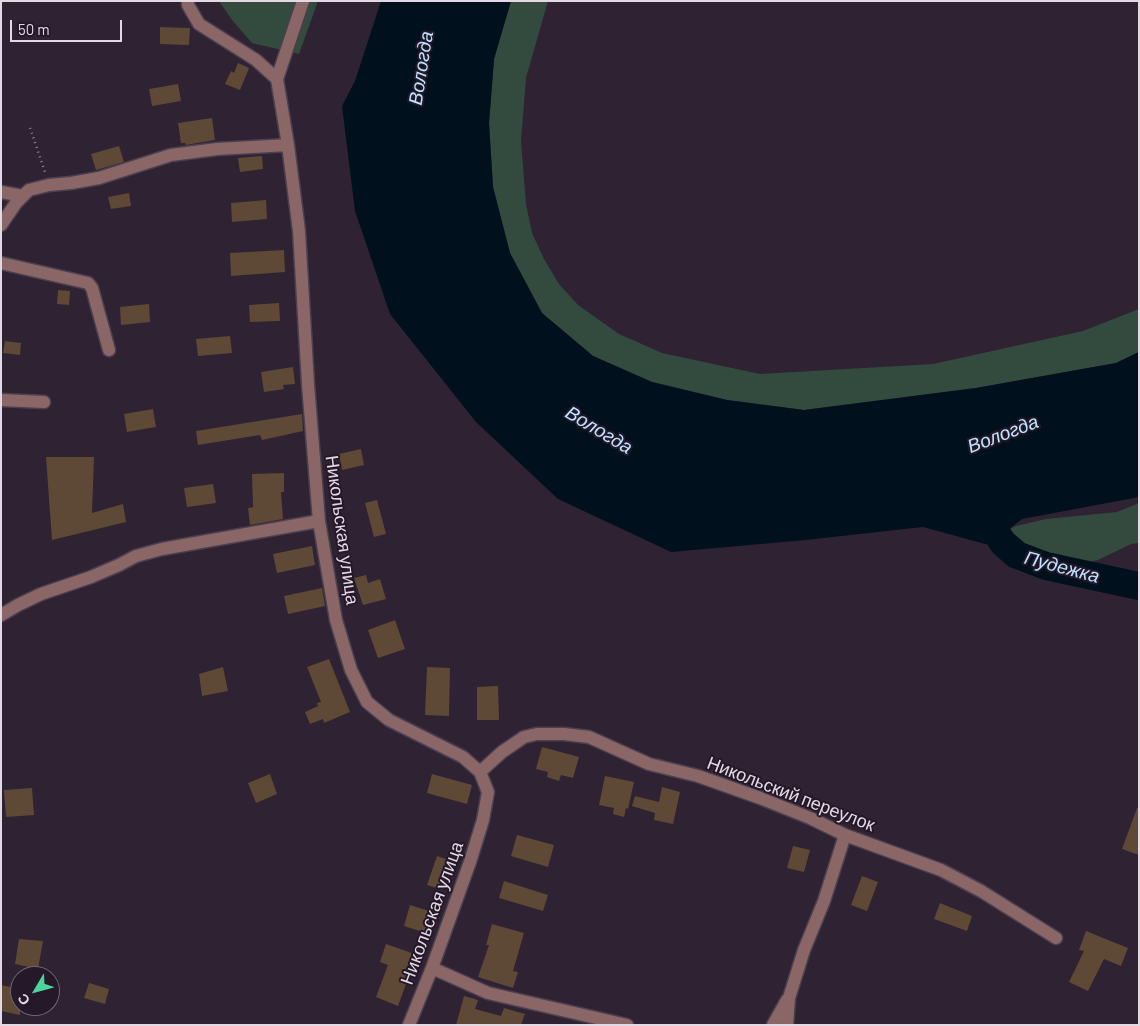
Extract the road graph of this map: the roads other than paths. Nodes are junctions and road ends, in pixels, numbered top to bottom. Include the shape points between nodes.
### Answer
1 (188, 1) edge
2 (303, 1) edge
3 (277, 79) junction
4 (288, 145) junction
5 (1, 192) edge
6 (23, 196) junction
7 (1, 225) edge
8 (1, 262) edge
9 (109, 350) dead end
10 (1, 400) edge
11 (44, 402) dead end
12 (319, 521) junction
13 (1, 615) edge
14 (480, 772) junction
15 (845, 835) junction
16 (1056, 938) dead end
17 (432, 968) junction
18 (788, 998) junction
19 (409, 1025) edge
20 (627, 1025) edge
21 (773, 1025) edge
22 (787, 1025) edge

1 - 3 street via 199,24 256,60
2 - 3 street
3 - 4 street, Никольская улица
4 - 6 street via 171,155 99,178 30,190
4 - 12 street, Никольская улица via 299,231
5 - 6 street
6 - 7 street
8 - 9 street via 88,283
10 - 11 street
12 - 13 street via 136,556 91,577 41,594
12 - 14 street, Никольская улица via 336,620 351,670 367,702 389,720 463,757
14 - 15 street, Никольский переулок via 524,737 537,734 589,737 649,764 698,776 760,798
14 - 17 street, Никольская улица via 488,792 483,820
15 - 16 street, Никольский переулок via 941,870
15 - 18 street
17 - 19 street, Никольская улица
17 - 20 street via 488,992
18 - 21 street
18 - 22 street

